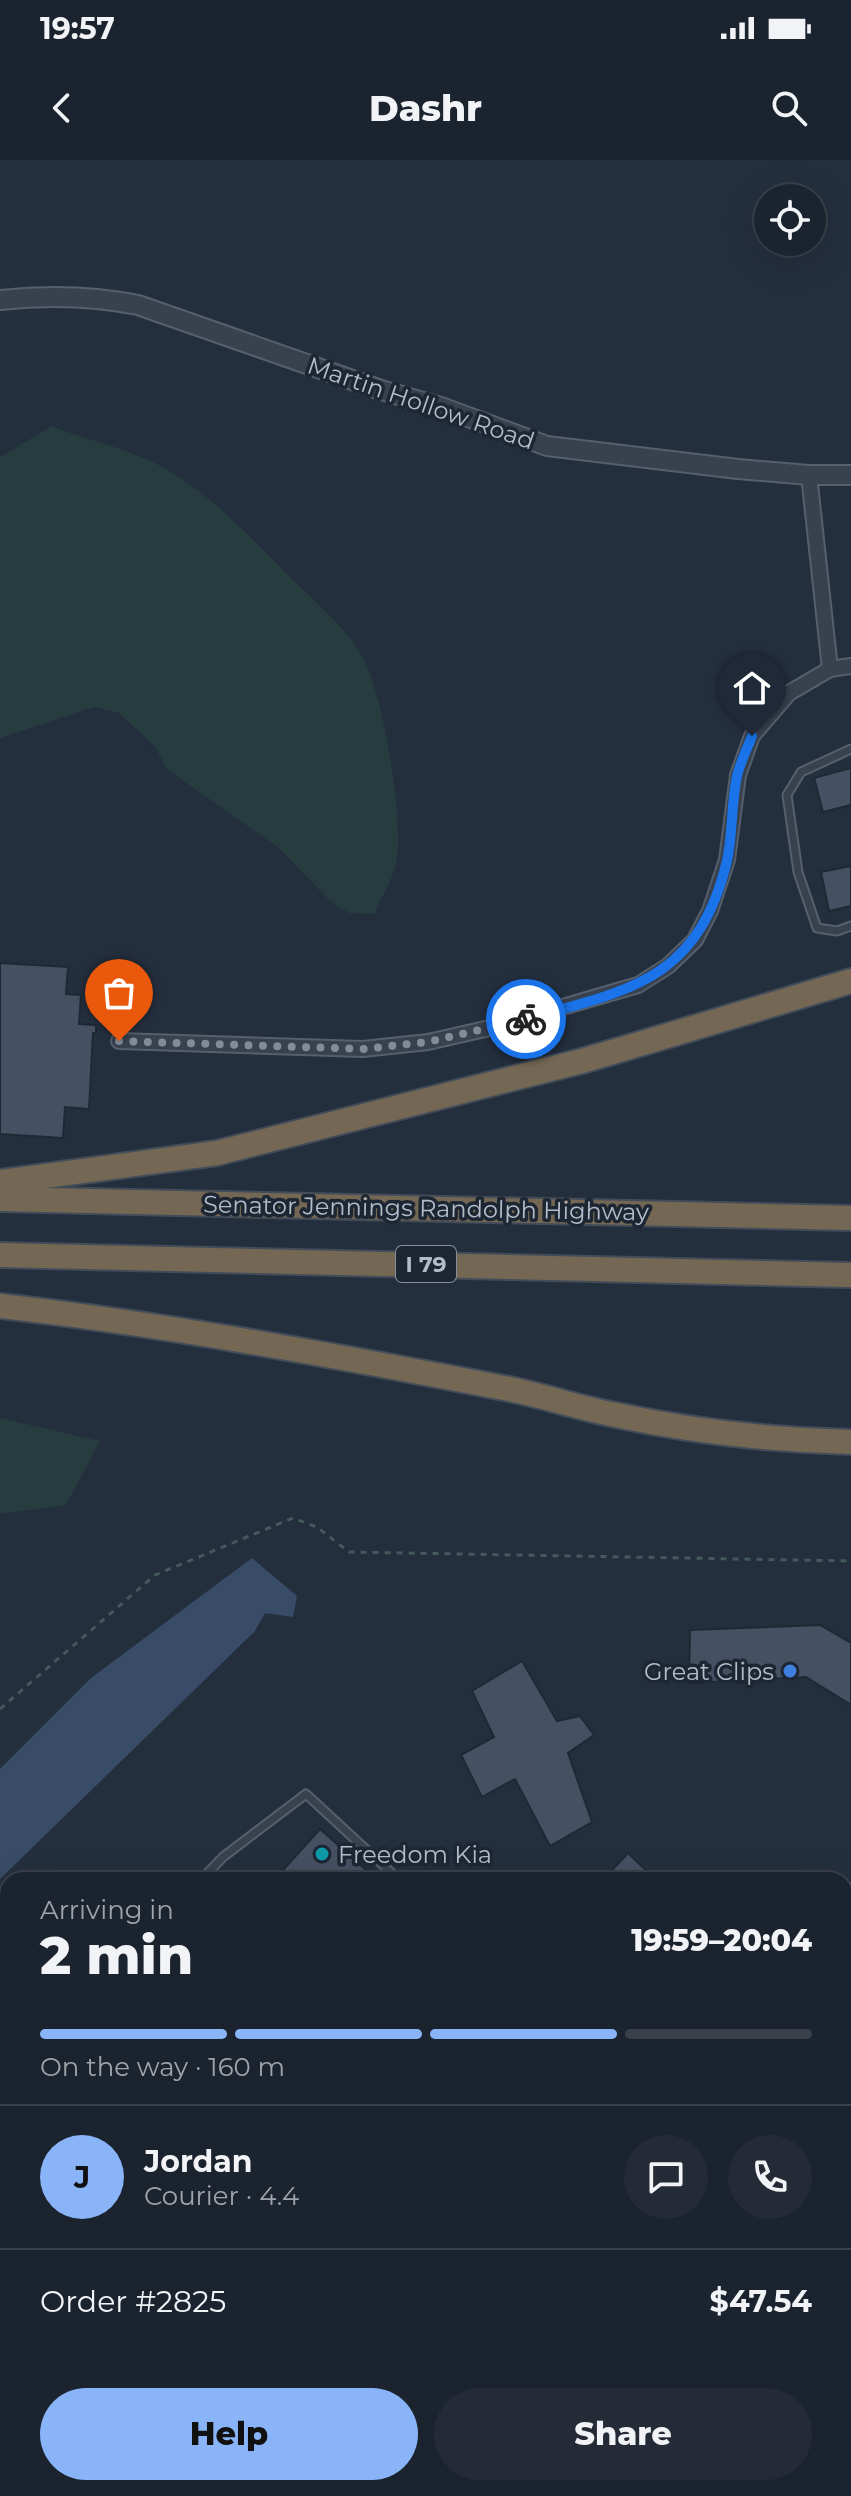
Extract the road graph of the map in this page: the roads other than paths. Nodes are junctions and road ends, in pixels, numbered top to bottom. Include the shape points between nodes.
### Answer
1 (0, 300) edge
2 (809, 475) junction
3 (851, 475) edge
4 (851, 666) edge
5 (830, 669) junction
6 (851, 749) edge
7 (851, 926) edge
8 (851, 981) edge
9 (119, 1041) dead end
10 (0, 1182) edge
11 (0, 1199) edge
12 (851, 1218) edge
13 (0, 1255) edge
14 (851, 1275) edge
15 (0, 1306) edge
16 (851, 1442) edge
17 (209, 1872) edge
18 (390, 1872) edge

1 - 2 street, Martin Hollow Road via 68,297 138,305 547,446
2 - 3 street, Martin Hollow Road
2 - 5 street
4 - 5 street
5 - 9 street via 789,693 752,736 738,775 727,860 710,911 695,940 638,985 428,1042 363,1049
6 - 7 lane via 801,772 787,795 798,872 817,928 837,931
8 - 10 highway via 582,1061 217,1153
11 - 12 highway, Senator Jennings Randolph Highway
13 - 14 highway, I 79
15 - 16 highway via 351,1358 683,1429 770,1440
17 - 18 lane via 306,1794

